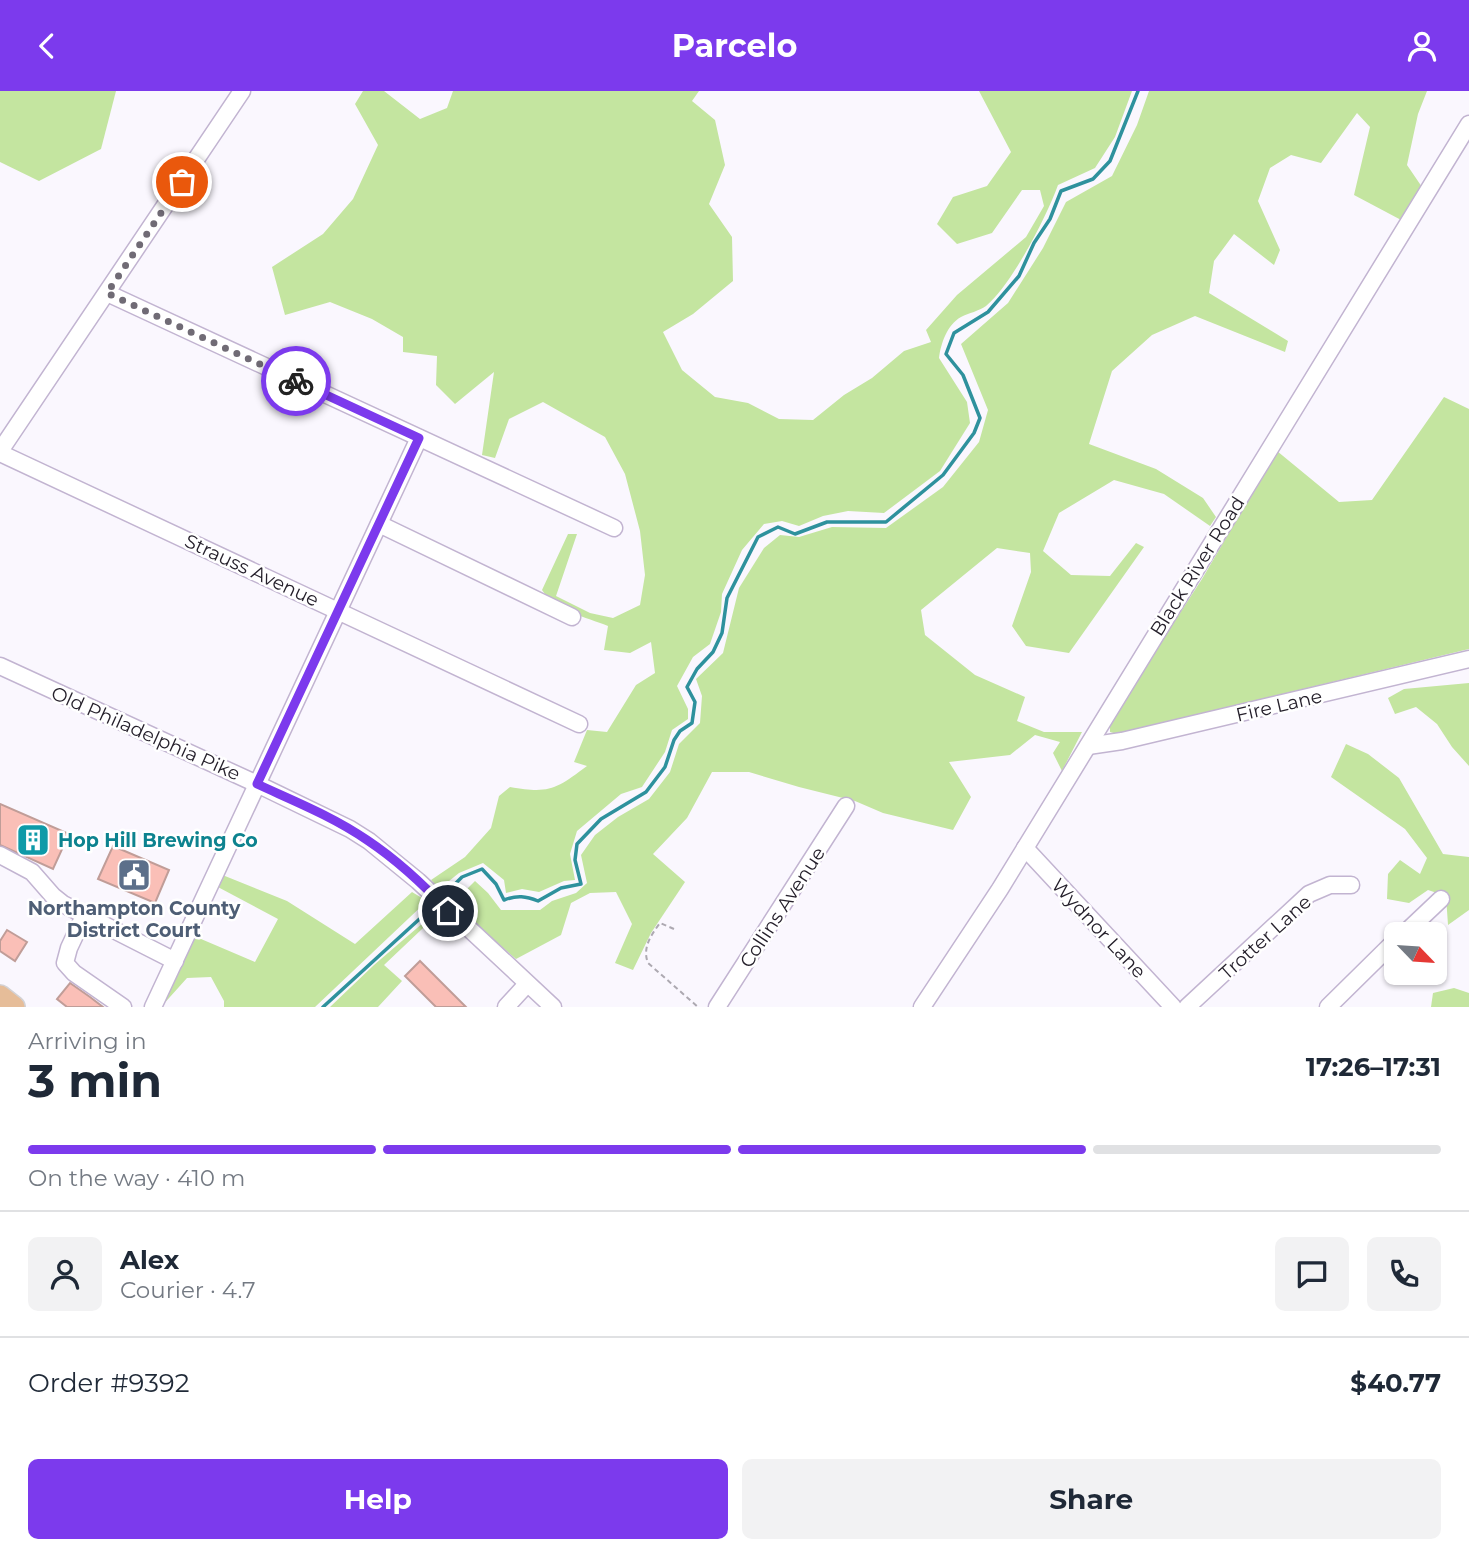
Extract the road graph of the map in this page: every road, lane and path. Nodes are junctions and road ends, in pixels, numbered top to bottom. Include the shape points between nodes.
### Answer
1 (242, 91) edge
2 (1469, 124) edge
3 (107, 293) junction
4 (419, 438) junction
5 (0, 452) edge
6 (379, 524) junction
7 (614, 528) dead end
8 (338, 611) junction
9 (572, 617) dead end
10 (1469, 659) edge
11 (0, 666) edge
12 (579, 725) dead end
13 (1088, 746) junction
14 (257, 784) junction
15 (846, 806) dead end
16 (1025, 848) junction
17 (0, 855) edge
18 (1351, 885) dead end
19 (1441, 898) dead end
20 (84, 916) junction
21 (1416, 922) edge
22 (674, 929) dead end
23 (1384, 952) edge
24 (175, 961) junction
25 (527, 984) junction
26 (0, 996) edge
27 (14, 1007) edge
28 (123, 1007) edge
29 (153, 1007) edge
30 (506, 1007) edge
31 (553, 1007) edge
32 (698, 1007) edge
33 (718, 1007) edge
34 (922, 1007) edge
35 (1173, 1007) edge
36 (1187, 1007) edge
37 (1328, 1007) edge

1 - 3 street
2 - 13 street, Black River Road
3 - 4 street
3 - 5 street
4 - 6 street
4 - 7 street
5 - 8 street, Strauss Avenue
6 - 8 street
6 - 9 street
8 - 12 street, Strauss Avenue
8 - 14 street
10 - 13 street, Fire Lane
11 - 14 street, Old Philadelphia Pike
13 - 16 street, Black River Road
14 - 24 street
14 - 25 street, Old Philadelphia Pike via 369,841
15 - 33 street, Collins Avenue
16 - 34 street, Black River Road
16 - 35 street, Wydnor Lane
17 - 20 street via 27,869 53,897
18 - 36 street, Trotter Lane via 1330,885 1309,894
19 - 21 street
20 - 24 street
20 - 28 street via 65,963
22 - 32 path via 660,923 645,955 648,963
23 - 37 street
24 - 29 street
25 - 30 street
25 - 31 street, Old Philadelphia Pike
26 - 27 main road

